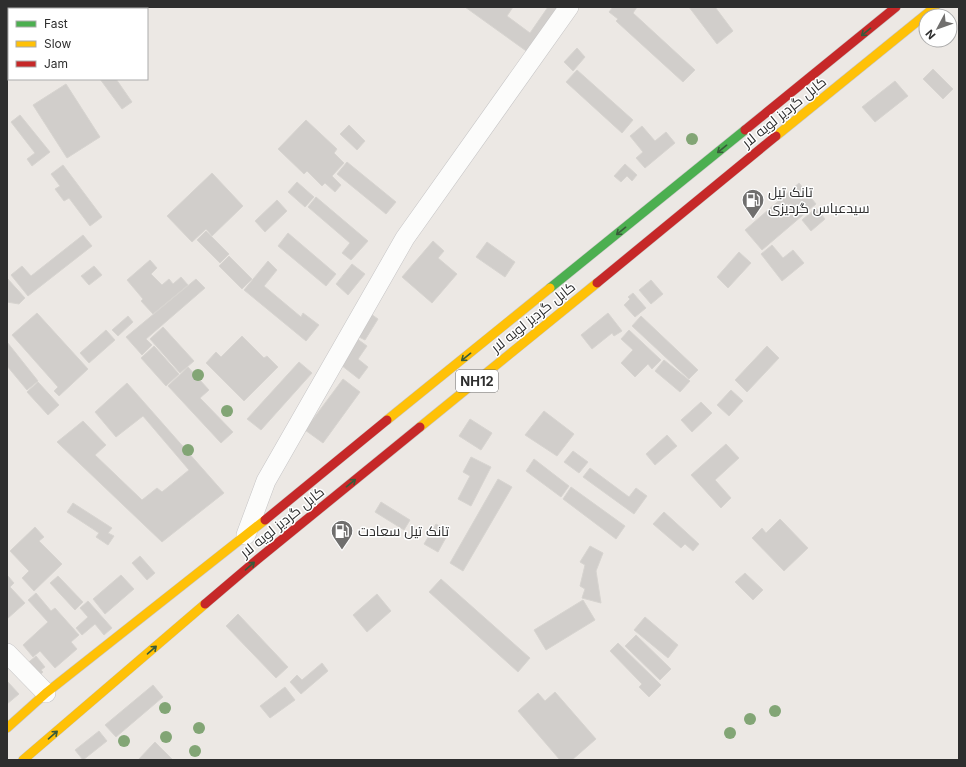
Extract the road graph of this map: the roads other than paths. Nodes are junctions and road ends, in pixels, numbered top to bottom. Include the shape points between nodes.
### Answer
1 (569, 7) edge
2 (896, 7) edge
3 (935, 7) edge
4 (246, 535) junction
5 (7, 653) edge
6 (46, 693) junction
7 (7, 728) edge
8 (23, 760) edge

1 - 4 street via 405,238 266,481
2 -> 4 highway, کابل گردیز لویه لار / NH12
8 -> 3 highway, کابل گردیز لویه لار / NH12 via 258,559
4 - 6 highway, کابل گردیز لویه لار / NH12
5 - 6 street
6 - 7 highway, کابل گردیز لویه لار / NH12

